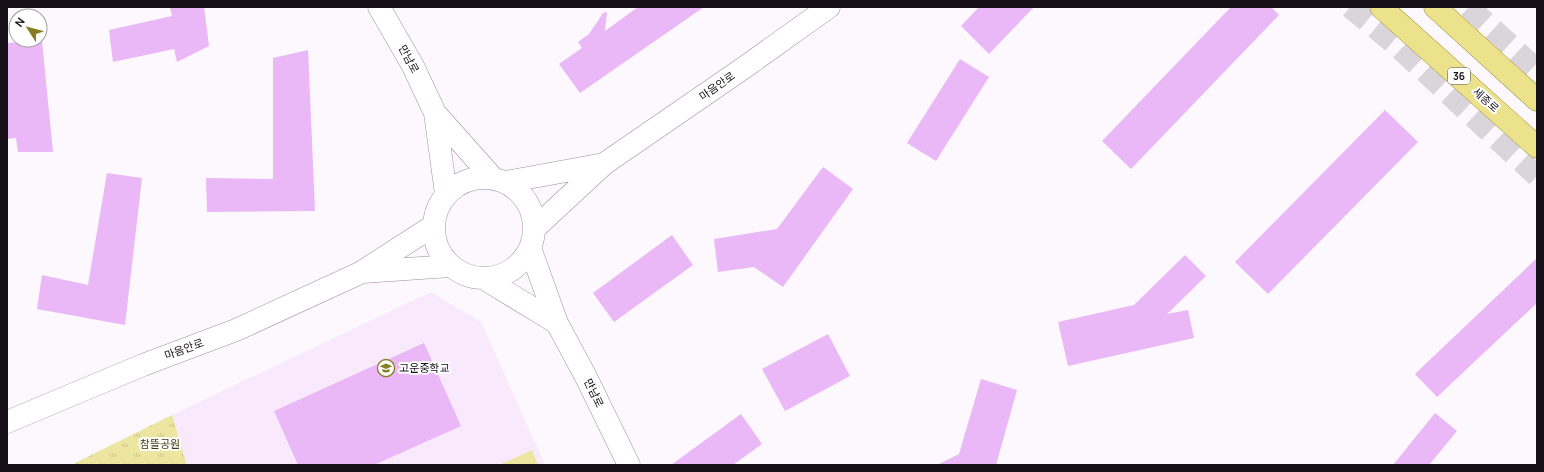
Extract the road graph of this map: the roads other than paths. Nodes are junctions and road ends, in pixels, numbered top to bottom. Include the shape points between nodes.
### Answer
1 (379, 7) edge
2 (829, 7) edge
3 (1381, 7) edge
4 (1434, 7) edge
5 (1537, 100) edge
6 (435, 113) junction
7 (1537, 147) edge
8 (604, 164) junction
9 (499, 180) junction
10 (446, 194) junction
11 (433, 226) junction
12 (532, 238) junction
13 (450, 266) junction
14 (360, 272) junction
15 (484, 278) junction
16 (557, 323) junction
17 (7, 422) edge
18 (629, 465) edge

1 - 6 street, 만남로 via 413,66
2 - 8 street, 마음안로
3 - 7 main road, 세종로 / 36
4 - 5 main road
6 - 9 street
6 - 10 street
8 - 9 street
8 - 12 street, 마음안로
9 - 10 street via 475,178 459,183
9 - 12 street via 522,194 531,210
10 - 11 street
11 - 13 street via 437,248
11 - 14 street
12 - 15 street via 519,264 503,275
12 - 16 street, 만남로
13 - 14 street
13 - 15 street via 466,275
14 - 17 street, 마음안로 via 236,330 143,364
15 - 16 street
16 - 18 street, 만남로

